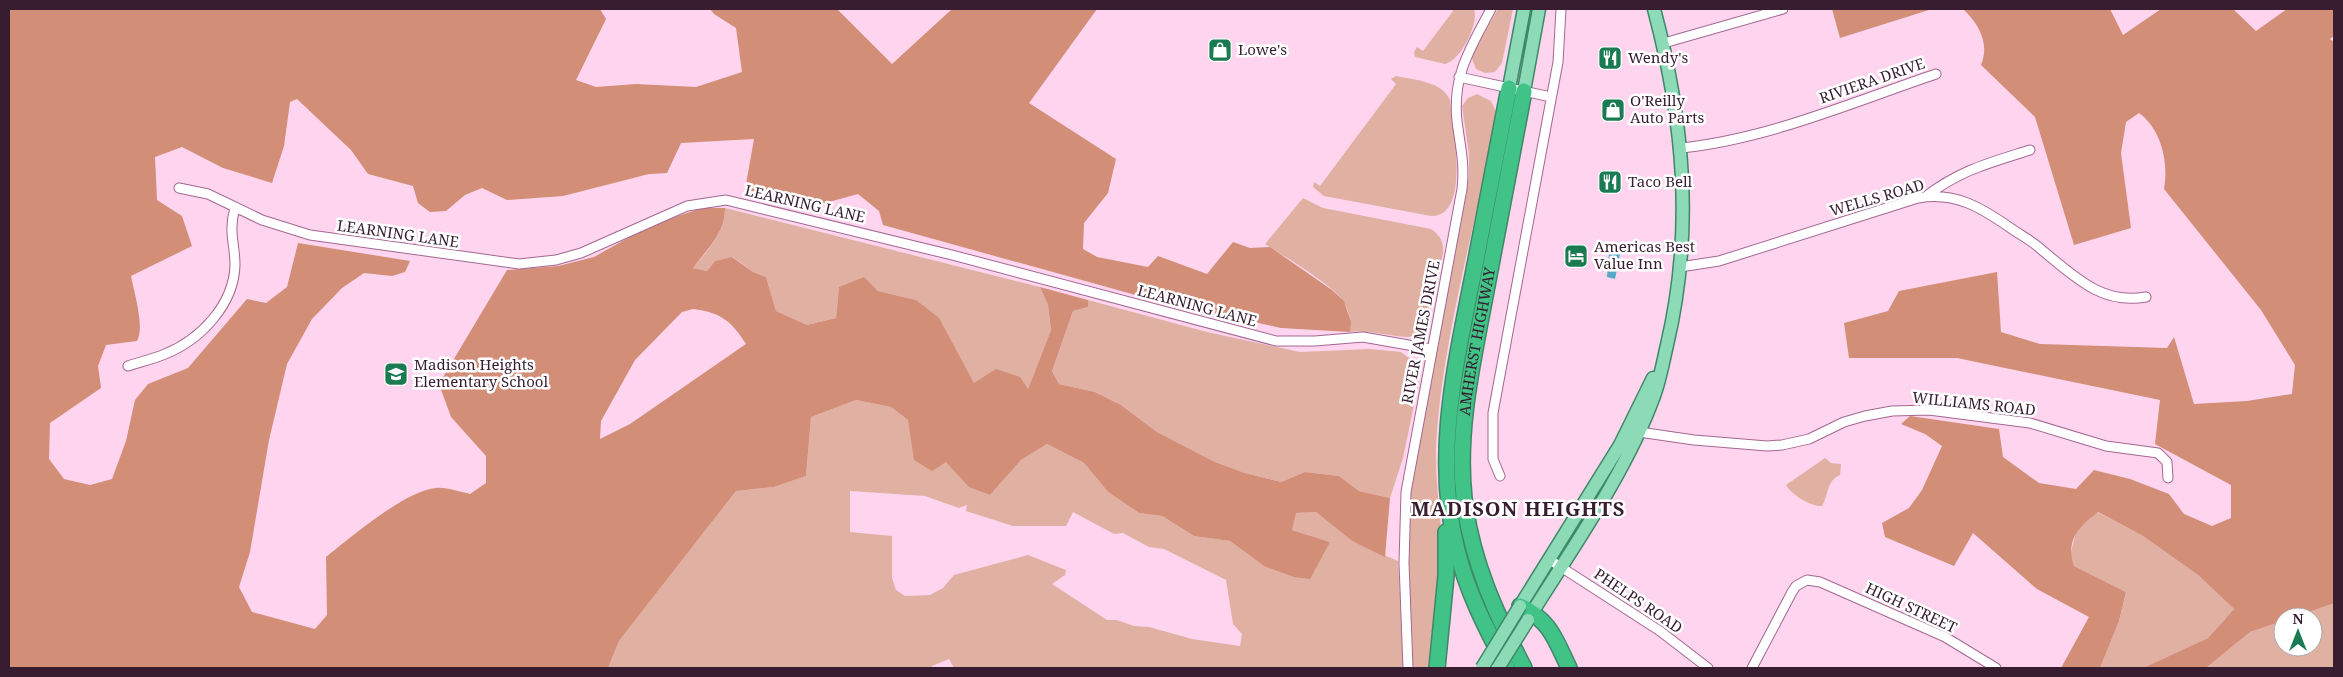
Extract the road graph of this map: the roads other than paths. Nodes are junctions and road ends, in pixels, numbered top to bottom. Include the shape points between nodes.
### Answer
1 (1490, 9) edge
2 (1524, 9) edge
3 (1539, 9) edge
4 (1561, 9) edge
5 (1654, 9) edge
6 (1784, 9) edge
7 (1664, 43) junction
8 (1936, 74) dead end
9 (1459, 77) junction
10 (1509, 88) junction
11 (1524, 91) junction
12 (1551, 97) junction
13 (1681, 148) junction
14 (2030, 150) dead end
15 (179, 188) dead end
16 (1925, 197) junction
17 (236, 208) junction
18 (1680, 267) junction
19 (2146, 297) dead end
20 (1431, 349) junction
21 (1663, 361) junction
22 (128, 366) dead end
23 (1639, 432) junction
24 (1500, 476) dead end
25 (2168, 478) dead end
26 (1446, 486) junction
27 (1555, 563) junction
28 (1527, 612) junction
29 (1408, 668) edge
30 (1437, 668) edge
31 (1482, 668) edge
32 (1498, 668) edge
33 (1507, 668) edge
34 (1524, 668) edge
35 (1569, 668) edge
36 (1708, 668) edge
37 (1752, 668) edge
38 (1996, 668) edge

1 - 9 street, RIVER JAMES DRIVE via 1472,42
2 - 10 main road, AMHERST HIGHWAY
3 - 11 main road, AMHERST HIGHWAY
4 - 12 street via 1558,62
5 - 7 main road
6 - 7 street
7 - 13 main road
8 - 13 street, RIVIERA DRIVE via 1743,138
9 - 10 street
9 - 20 street, RIVER JAMES DRIVE via 1457,120 1464,173
10 - 11 street
10 - 26 highway, AMHERST HIGHWAY via 1450,399 1446,428
11 - 12 street
11 - 34 highway, AMHERST HIGHWAY via 1468,386 1462,446 1464,500 1474,553 1492,603
12 - 24 street via 1493,413 1493,460
13 - 18 main road
14 - 16 street via 1969,169
15 - 17 street, LEARNING LANE via 208,194
16 - 18 street, WELLS ROAD via 1719,261
16 - 19 street, WELLS ROAD via 1962,200 1986,211 2098,292 2119,298
17 - 20 street, LEARNING LANE via 310,235 520,264 581,253 681,208 706,201 726,200 943,252 1276,341 1363,338
17 - 22 street via 231,222 234,281 212,321 165,354
18 - 21 main road
20 - 29 street, RIVER JAMES DRIVE via 1406,492 1404,563
21 - 23 main road via 1655,395
21 - 27 main road
23 - 25 street, WILLIAMS ROAD via 1694,440 1782,445 1809,439 1865,416 1928,410 2030,423 2106,446 2158,452 2167,462
23 - 27 main road via 1622,465
26 - 30 highway via 1446,576
26 - 33 highway, AMHERST HIGHWAY via 1465,579 1481,619
27 - 28 main road
27 - 36 street, PHELPS ROAD via 1660,630
28 - 31 main road, bridge
28 - 32 main road, bridge
28 - 35 highway via 1547,624
37 - 38 street, HIGH STREET via 1792,592 1801,582 1812,580 1945,637

